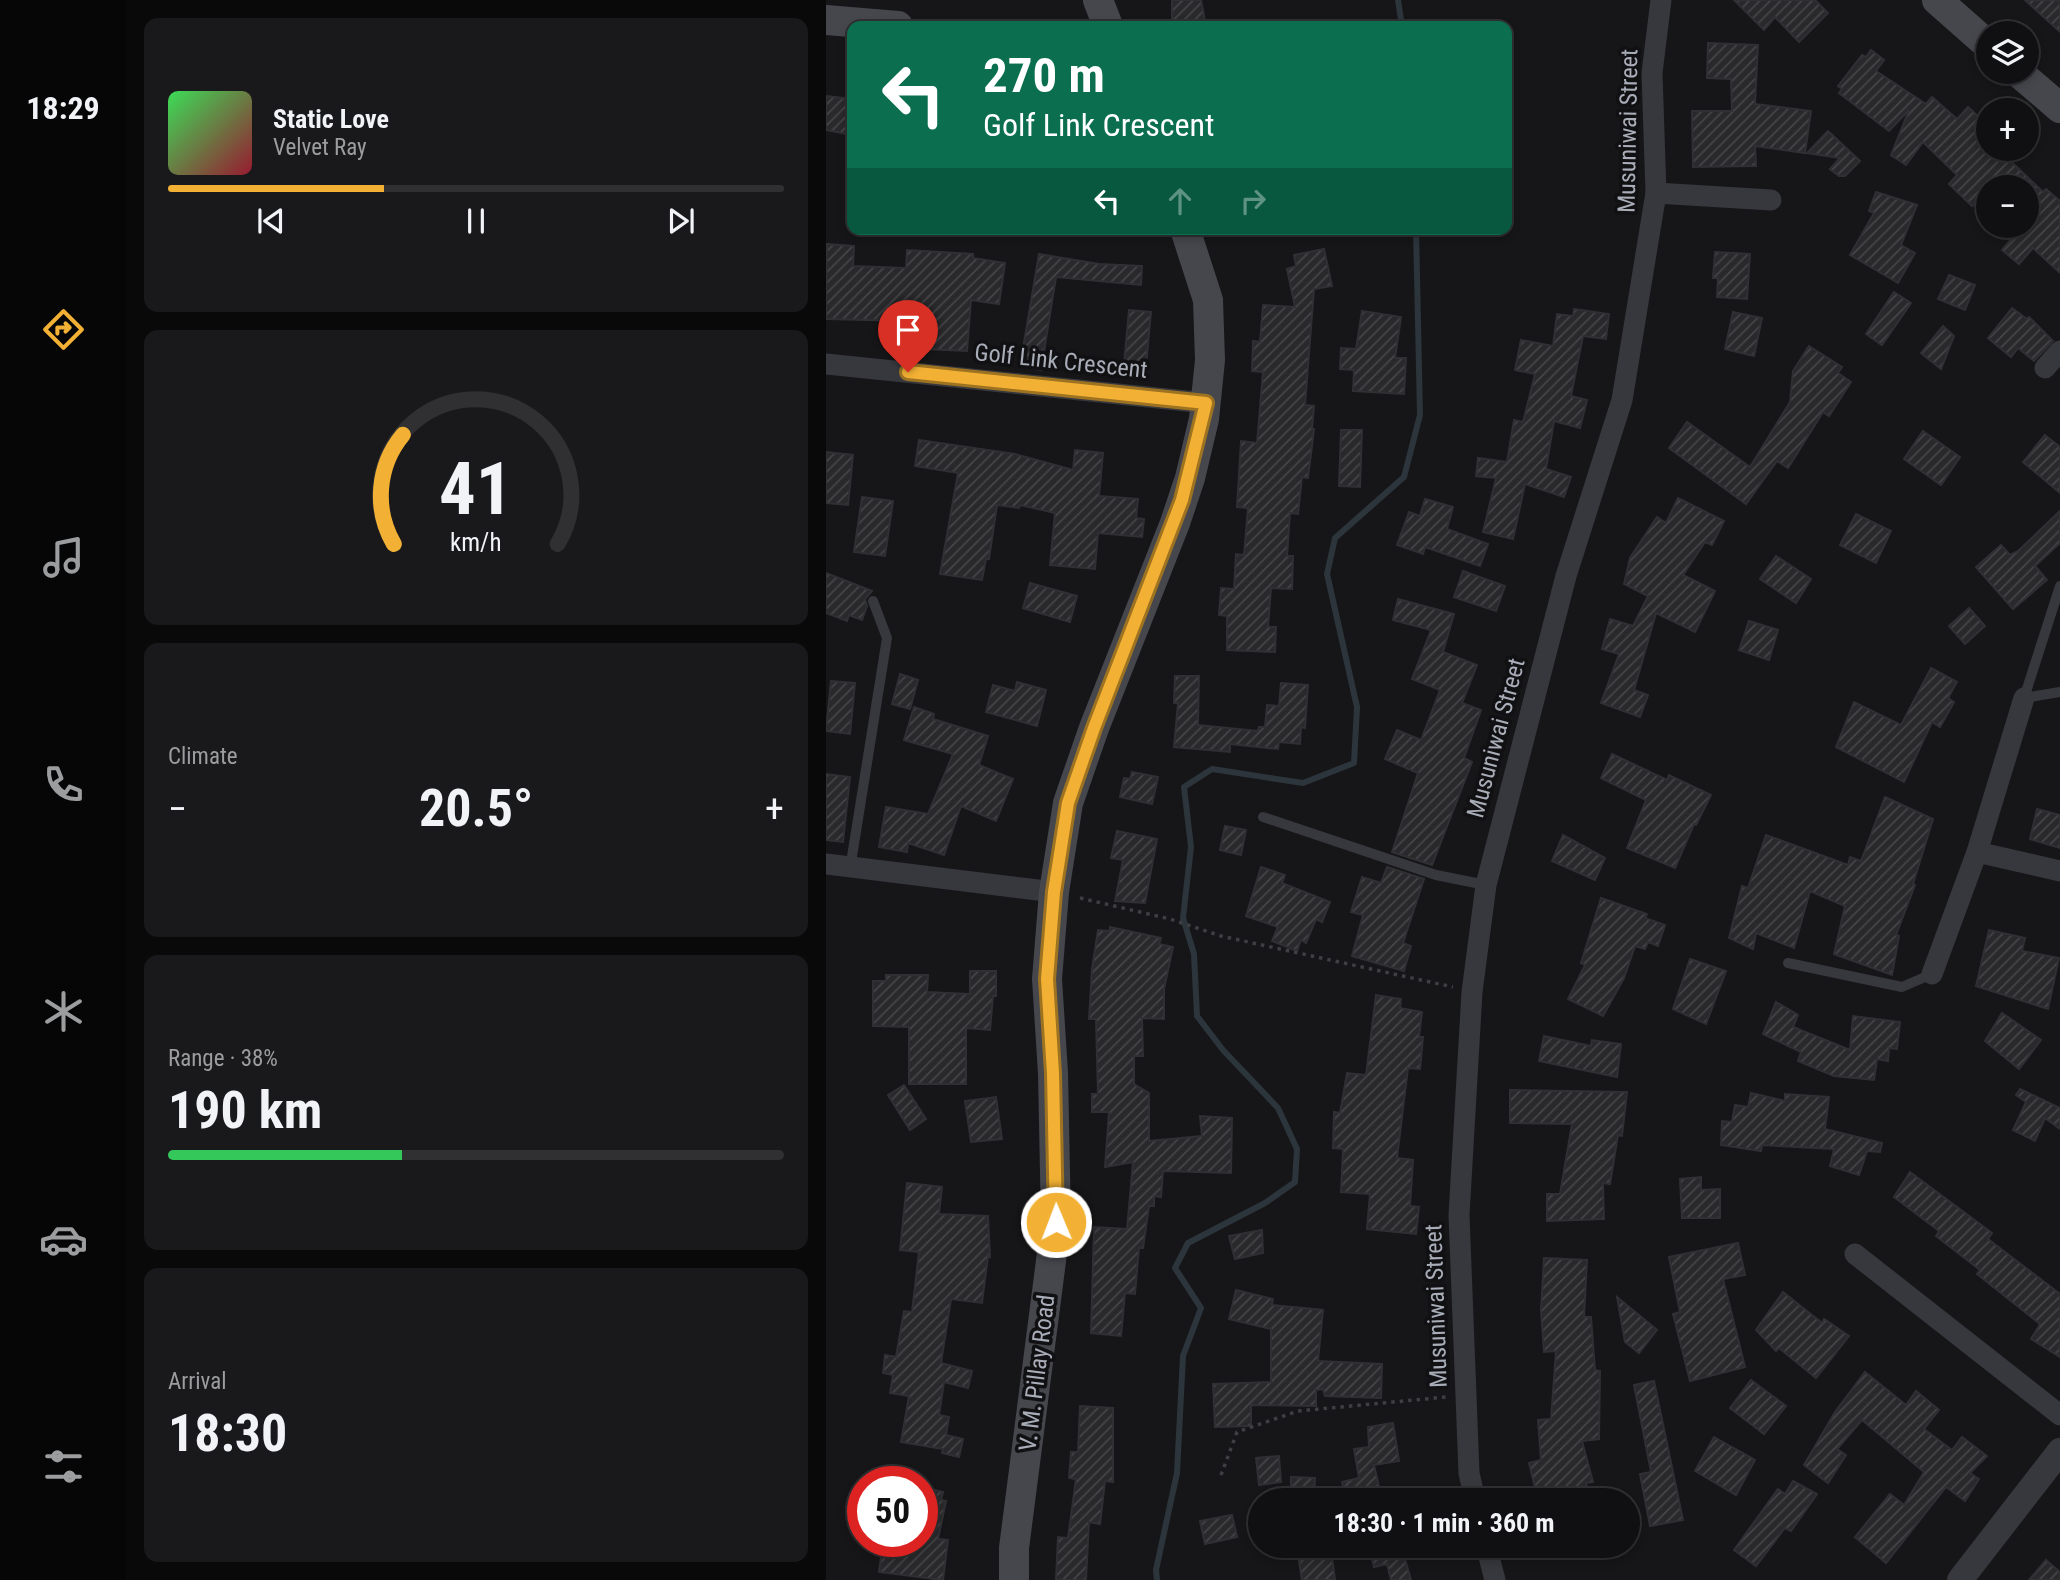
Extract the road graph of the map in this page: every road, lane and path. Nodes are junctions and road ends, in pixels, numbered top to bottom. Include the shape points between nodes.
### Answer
1 (1098, 0) edge
2 (1661, 0) edge
3 (1937, 0) edge
4 (826, 20) edge
5 (1106, 21) edge
6 (847, 22) edge
7 (1976, 34) edge
8 (2032, 84) edge
9 (2060, 108) edge
10 (1656, 193) junction
11 (1771, 200) dead end
12 (1187, 235) edge
13 (2060, 351) edge
14 (826, 364) edge
15 (2045, 368) dead end
16 (1206, 403) junction
17 (2060, 586) edge
18 (873, 601) dead end
19 (2060, 692) edge
20 (2024, 698) junction
21 (1263, 817) dead end
22 (1977, 852) junction
23 (826, 864) edge
24 (850, 869) junction
25 (2060, 871) edge
26 (1486, 885) junction
27 (1054, 892) junction
28 (1788, 963) dead end
29 (1932, 974) joint
30 (1472, 992) junction
31 (1855, 1254) dead end
32 (1465, 1395) junction
33 (2060, 1415) edge
34 (2060, 1451) edge
35 (1221, 1475) dead end
36 (1472, 1488) edge
37 (1489, 1558) edge
38 (1014, 1580) edge
39 (1495, 1580) edge
40 (1960, 1580) edge

1 - 5 main road
2 - 10 street, Musuniwai Street via 1651,73
3 - 7 main road
4 - 6 main road
8 - 9 main road
10 - 11 street
10 - 26 street, Musuniwai Street via 1622,400 1566,576
12 - 16 main road, V. M. Pillay Road via 1208,300
13 - 15 street
14 - 16 street, Golf Link Crescent
16 - 27 main road, V. M. Pillay Road via 1182,500 1068,803
17 - 20 lane
18 - 24 lane via 887,638
19 - 20 lane
20 - 22 street
21 - 26 lane via 1436,875
22 - 25 street
22 - 29 street
23 - 24 street
24 - 27 street
26 - 30 street, Musuniwai Street
27 - 30 path via 1221,936
27 - 38 main road, V. M. Pillay Road via 1047,979 1056,1222 1014,1548
28 - 29 lane via 1902,986
30 - 32 street, Musuniwai Street via 1459,1215
31 - 33 street
32 - 35 path via 1298,1411 1237,1432
32 - 36 street, Musuniwai Street
34 - 40 street
37 - 39 street

